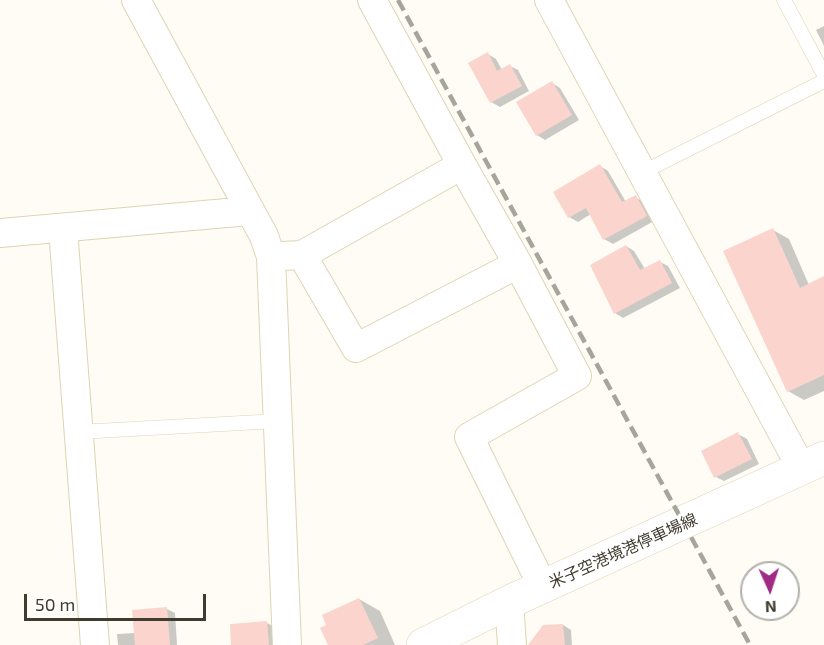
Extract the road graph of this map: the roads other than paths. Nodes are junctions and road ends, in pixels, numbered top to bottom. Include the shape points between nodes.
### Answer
1 (136, 0) edge
2 (372, 0) edge
3 (549, 0) edge
4 (784, 0) edge
5 (824, 75) edge
6 (824, 81) edge
7 (462, 165) junction
8 (643, 172) junction
9 (249, 211) junction
10 (63, 229) junction
11 (0, 234) edge
12 (302, 255) junction
13 (271, 257) junction
14 (518, 264) junction
15 (278, 421) junction
16 (78, 432) junction
17 (813, 464) edge
18 (543, 587) junction
19 (509, 602) junction
20 (95, 645) edge
21 (287, 645) edge
22 (423, 645) edge
23 (512, 645) edge

1 - 9 street
2 - 7 street
3 - 8 street
4 - 5 lane
6 - 8 lane
7 - 12 street
7 - 14 street
8 - 17 street
9 - 10 street
9 - 13 street
10 - 11 street
10 - 16 street
12 - 13 street
12 - 14 street via 356,348
13 - 15 street
14 - 18 street via 577,376 470,437
15 - 16 lane
15 - 21 street
16 - 20 street
17 - 18 main road, 米子空港境港停車場線
18 - 19 main road, 米子空港境港停車場線
19 - 22 main road, 米子空港境港停車場線
19 - 23 street

